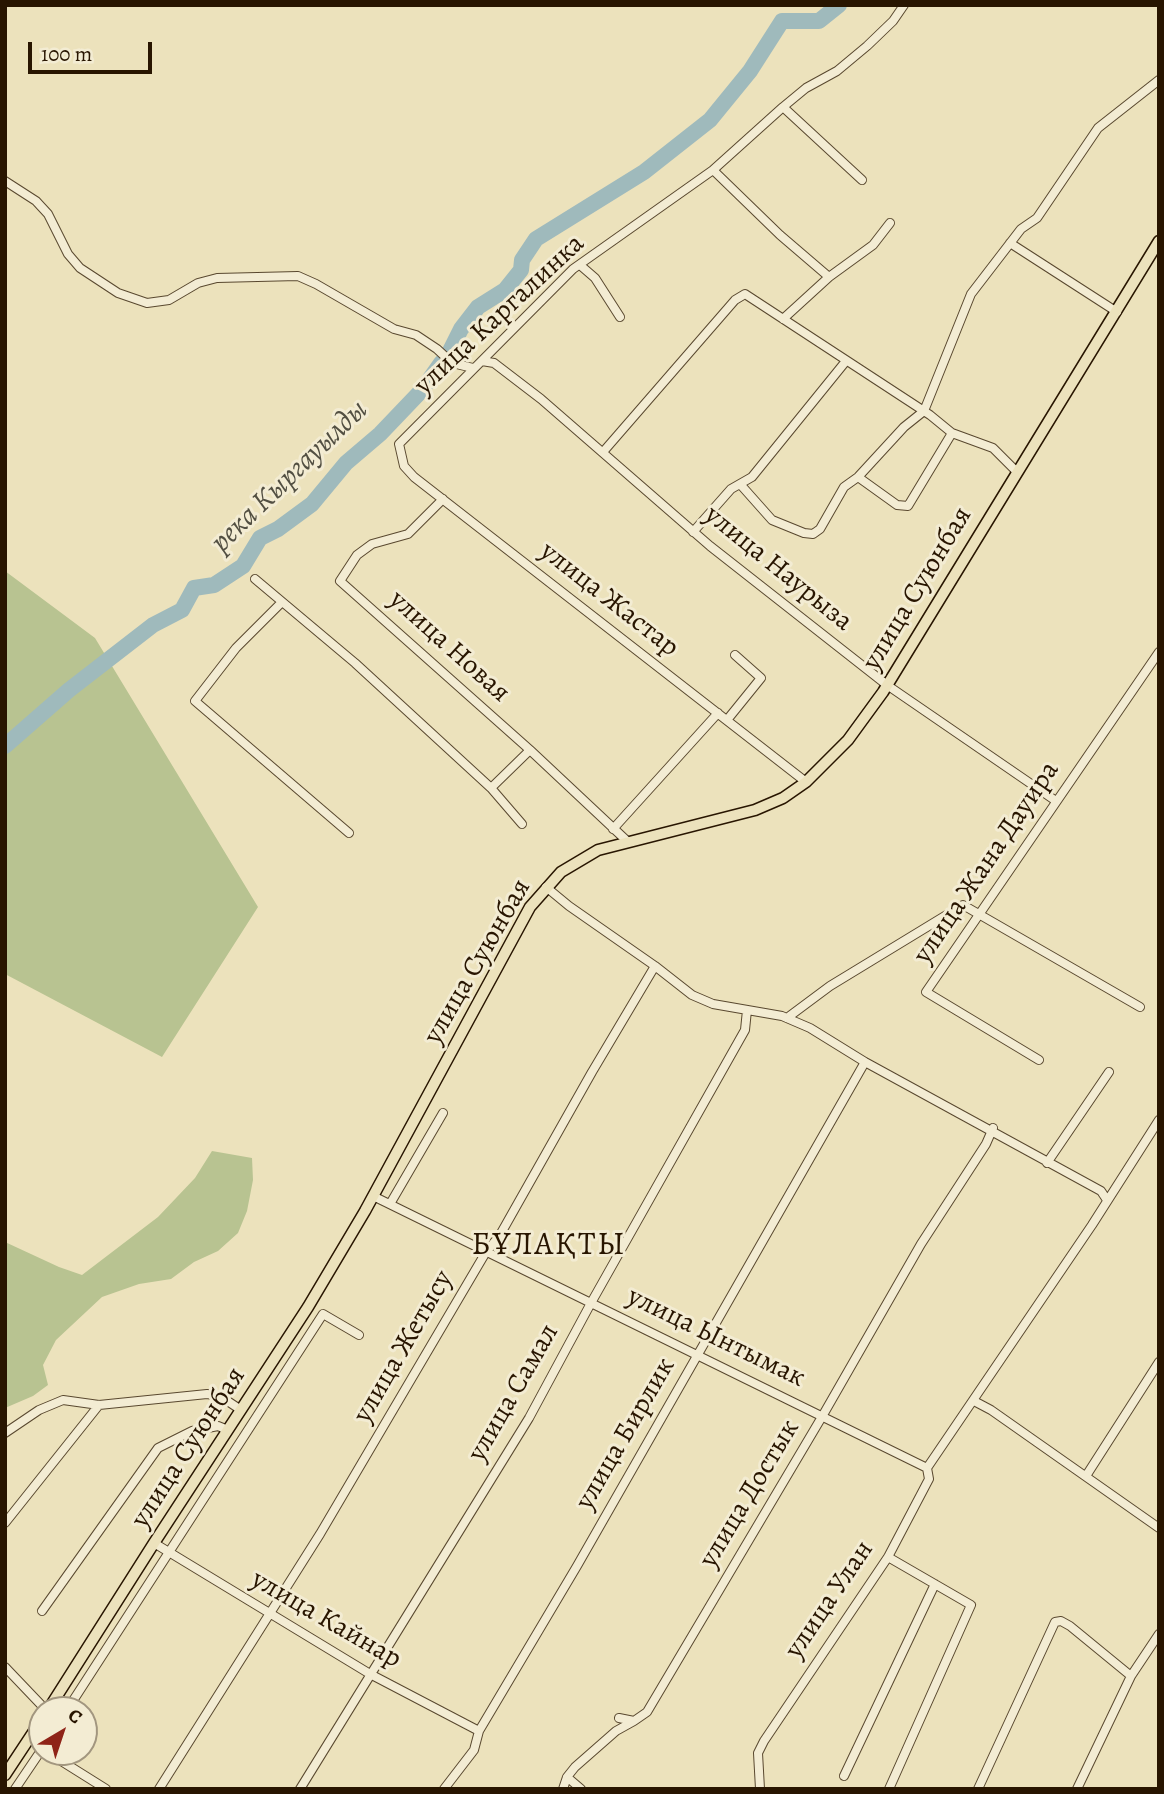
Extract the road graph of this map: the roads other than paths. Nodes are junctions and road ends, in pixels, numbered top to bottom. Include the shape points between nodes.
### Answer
1 (904, 5) edge
2 (1159, 80) edge
3 (783, 107) junction
4 (713, 170) junction
5 (862, 180) dead end
6 (5, 181) edge
7 (890, 223) dead end
8 (1159, 241) edge
9 (1010, 243) junction
10 (580, 265) junction
11 (829, 277) junction
12 (1117, 312) junction
13 (620, 317) dead end
14 (783, 319) junction
15 (482, 361) junction
16 (846, 361) junction
17 (473, 368) junction
18 (924, 411) junction
19 (951, 433) junction
20 (399, 444) joint
21 (603, 453) junction
22 (1016, 471) junction
23 (858, 477) junction
24 (740, 484) junction
25 (443, 499) junction
26 (693, 532) junction
27 (255, 579) dead end
28 (282, 602) junction
29 (1159, 652) edge
30 (735, 655) dead end
31 (887, 685) junction
32 (718, 713) junction
33 (727, 720) junction
34 (530, 750) junction
35 (806, 782) junction
36 (491, 788) junction
37 (1056, 801) junction
38 (522, 824) dead end
39 (613, 828) junction
40 (349, 833) dead end
41 (627, 841) junction
42 (547, 887) junction
43 (979, 914) junction
44 (654, 967) junction
45 (1140, 1007) dead end
46 (747, 1010) junction
47 (787, 1018) junction
48 (1039, 1059) dead end
49 (865, 1062) junction
50 (1109, 1072) dead end
51 (443, 1113) dead end
52 (1159, 1120) edge
53 (992, 1130) junction
54 (1047, 1163) junction
55 (373, 1196) junction
56 (1107, 1200) junction
57 (390, 1204) junction
58 (486, 1252) junction
59 (591, 1303) junction
60 (359, 1335) dead end
61 (697, 1356) junction
62 (1159, 1362) edge
63 (974, 1401) junction
64 (99, 1405) junction
65 (241, 1410) junction
66 (823, 1415) junction
67 (226, 1432) junction
68 (5, 1433) edge
69 (927, 1468) junction
70 (1086, 1476) junction
71 (5, 1523) edge
72 (1159, 1528) edge
73 (153, 1543) junction
74 (170, 1553) junction
75 (888, 1556) junction
76 (935, 1584) junction
77 (42, 1611) dead end
78 (270, 1615) junction
79 (1159, 1634) edge
80 (5, 1667) edge
81 (370, 1674) junction
82 (1131, 1676) junction
83 (33, 1696) edge
84 (56, 1696) edge
85 (76, 1696) edge
86 (619, 1718) dead end
87 (634, 1721) junction
88 (479, 1731) junction
89 (28, 1740) edge
90 (31, 1766) edge
91 (69, 1766) edge
92 (5, 1775) edge
93 (844, 1776) dead end
94 (568, 1777) junction
95 (15, 1789) edge
96 (106, 1789) edge
97 (159, 1789) edge
98 (300, 1789) edge
99 (444, 1789) edge
100 (563, 1789) edge
101 (580, 1789) edge
102 (760, 1789) edge
103 (890, 1789) edge
104 (978, 1789) edge
105 (1077, 1789) edge

1 - 3 street, улица Каргалинка via 837,71
2 - 9 street via 1098,128 1037,218
3 - 4 street, улица Каргалинка
3 - 5 street
4 - 10 street, улица Каргалинка
4 - 11 street
6 - 17 street via 48,214 80,268 118,293 147,303 169,300 217,278 298,275 394,329 416,335 452,363
7 - 11 street via 873,245
8 - 12 main road, улица Суюнбая
9 - 12 street
9 - 18 street via 971,294
10 - 13 street via 595,278
10 - 15 street, улица Каргалинка
11 - 14 street
12 - 22 main road, улица Суюнбая
14 - 16 street
14 - 21 street via 745,293 740,295
15 - 17 street, улица Каргалинка
15 - 21 street, улица Наурыза via 495,363
16 - 18 street
16 - 24 street via 752,477
17 - 20 street, улица Каргалинка
18 - 19 street
18 - 23 street via 904,426
19 - 22 street via 993,448
19 - 23 street via 908,506 897,505
20 - 25 street, улица Жастар via 409,473
21 - 26 street, улица Наурыза
22 - 31 main road, улица Суюнбая
23 - 24 street via 844,487 813,534 772,520
24 - 26 street
25 - 32 street, улица Жастар
25 - 34 street, улица Новая via 408,534 372,544 357,555 340,581
26 - 31 street, улица Наурыза
27 - 28 street
28 - 36 street
28 - 40 street via 236,649 195,701
29 - 37 street, улица Жана Дауира
30 - 33 street via 761,678
31 - 35 main road, улица Суюнбая via 848,740
31 - 37 street, улица Наурыза
32 - 33 street, улица Жастар
32 - 39 street
33 - 35 street, улица Жастар
34 - 36 street
34 - 39 street, улица Новая
35 - 41 main road, улица Суюнбая via 755,810
36 - 38 street
37 - 43 street, улица Жана Дауира
39 - 41 street, улица Новая
41 - 42 main road, улица Суюнбая via 598,850 561,872
42 - 44 street
42 - 55 main road, улица Суюнбая via 530,907
43 - 45 street
43 - 47 street via 963,905 830,985
43 - 48 street, улица Жана Дауира via 926,992
44 - 46 street via 692,995
44 - 58 street, улица Жетысу
46 - 47 street
46 - 59 street, улица Самал via 745,1030
47 - 49 street
49 - 53 street
49 - 61 street, улица Бирлик
50 - 54 street
51 - 57 street
52 - 56 street
53 - 54 street
53 - 66 street, улица Достык
54 - 56 street via 1101,1191
55 - 57 street, улица Ынтымак
55 - 65 main road, улица Суюнбая
56 - 63 street
57 - 58 street, улица Ынтымак
58 - 59 street, улица Ынтымак
58 - 78 street, улица Жетысу
59 - 61 street, улица Ынтымак
59 - 81 street, улица Самал via 529,1418
60 - 74 street via 323,1314
61 - 66 street, улица Ынтымак
61 - 88 street, улица Бирлик
62 - 70 street
63 - 69 street
63 - 70 street
64 - 65 street via 207,1394 220,1396
64 - 68 street via 63,1400
64 - 71 street
65 - 67 main road, улица Суюнбая
66 - 69 street, улица Ынтымак
66 - 87 street, улица Достык via 647,1712
67 - 73 main road, улица Суюнбая
67 - 77 street via 218,1426 192,1431 158,1448
69 - 75 street, улица Улан via 929,1479
70 - 72 street
73 - 74 street, улица Кайнар
73 - 84 main road, улица Суюнбая
74 - 78 street, улица Кайнар
74 - 85 street
75 - 76 street
75 - 102 street, улица Улан via 758,1753
76 - 93 street
76 - 103 street via 971,1605
78 - 81 street, улица Кайнар
78 - 97 street, улица Жетысу
79 - 82 street
80 - 83 street
81 - 88 street, улица Кайнар
81 - 98 street, улица Самал
82 - 104 street via 1070,1626 1055,1622
82 - 105 street
86 - 87 street
87 - 94 street, улица Достык via 616,1731
88 - 99 street, улица Бирлик via 474,1749
89 - 92 main road
90 - 95 street
91 - 96 street
94 - 100 street
94 - 101 street

